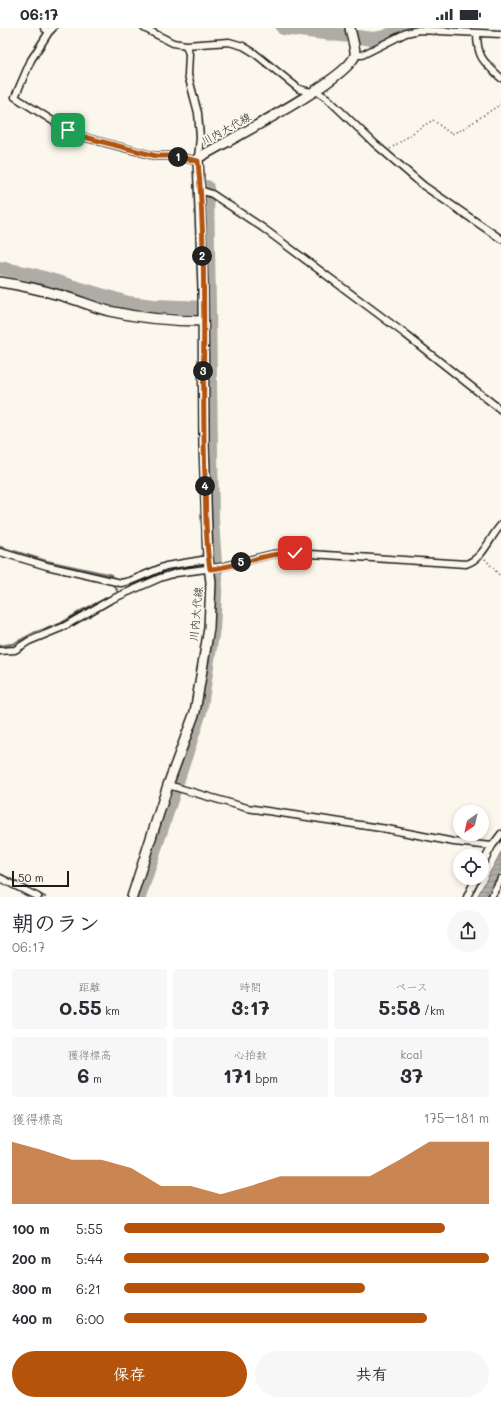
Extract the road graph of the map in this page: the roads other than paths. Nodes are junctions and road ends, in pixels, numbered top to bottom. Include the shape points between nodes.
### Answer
1 (144, 28) edge
2 (48, 29) edge
3 (350, 30) edge
4 (477, 33) junction
5 (501, 34) edge
6 (186, 45) junction
7 (355, 55) junction
8 (501, 78) edge
9 (313, 91) junction
10 (198, 160) junction
11 (202, 190) junction
12 (501, 239) edge
13 (0, 282) edge
14 (203, 321) junction
15 (501, 410) edge
16 (501, 525) edge
17 (0, 552) edge
18 (210, 565) junction
19 (0, 651) edge
20 (168, 785) junction
21 (501, 834) edge
22 (492, 846) junction
23 (489, 852) edge
24 (0, 878) edge
25 (501, 879) edge
26 (473, 885) edge
27 (38, 897) edge
28 (132, 897) edge
29 (467, 897) edge
30 (491, 897) edge

1 - 6 street via 173,43
2 - 10 street via 31,60 16,98 68,130 88,138 156,156
3 - 7 main road
4 - 5 street
4 - 7 street via 419,30 406,33 362,55
4 - 8 street via 477,48 482,61
6 - 9 street via 229,42 243,46 299,89
6 - 10 street via 188,75 198,113
7 - 9 main road, 川内大代線 via 351,62 328,82
9 - 10 main road, 川内大代線
9 - 12 street via 327,98 424,186
10 - 11 main road, 川内大代線
11 - 14 main road, 川内大代線
11 - 15 street via 263,228 405,334
13 - 14 main road via 29,287 146,318
14 - 18 main road, 川内大代線 via 204,445
16 - 18 street via 474,562 458,565 283,553 221,568
17 - 18 street via 121,583 166,566
18 - 19 street via 160,578 110,600 63,627 29,641 15,650
18 - 20 main road, 川内大代線 via 209,628 195,712
20 - 22 street via 247,808
20 - 28 main road, 川内大代線
21 - 22 street
22 - 23 street
24 - 27 street
25 - 30 street
26 - 29 street

